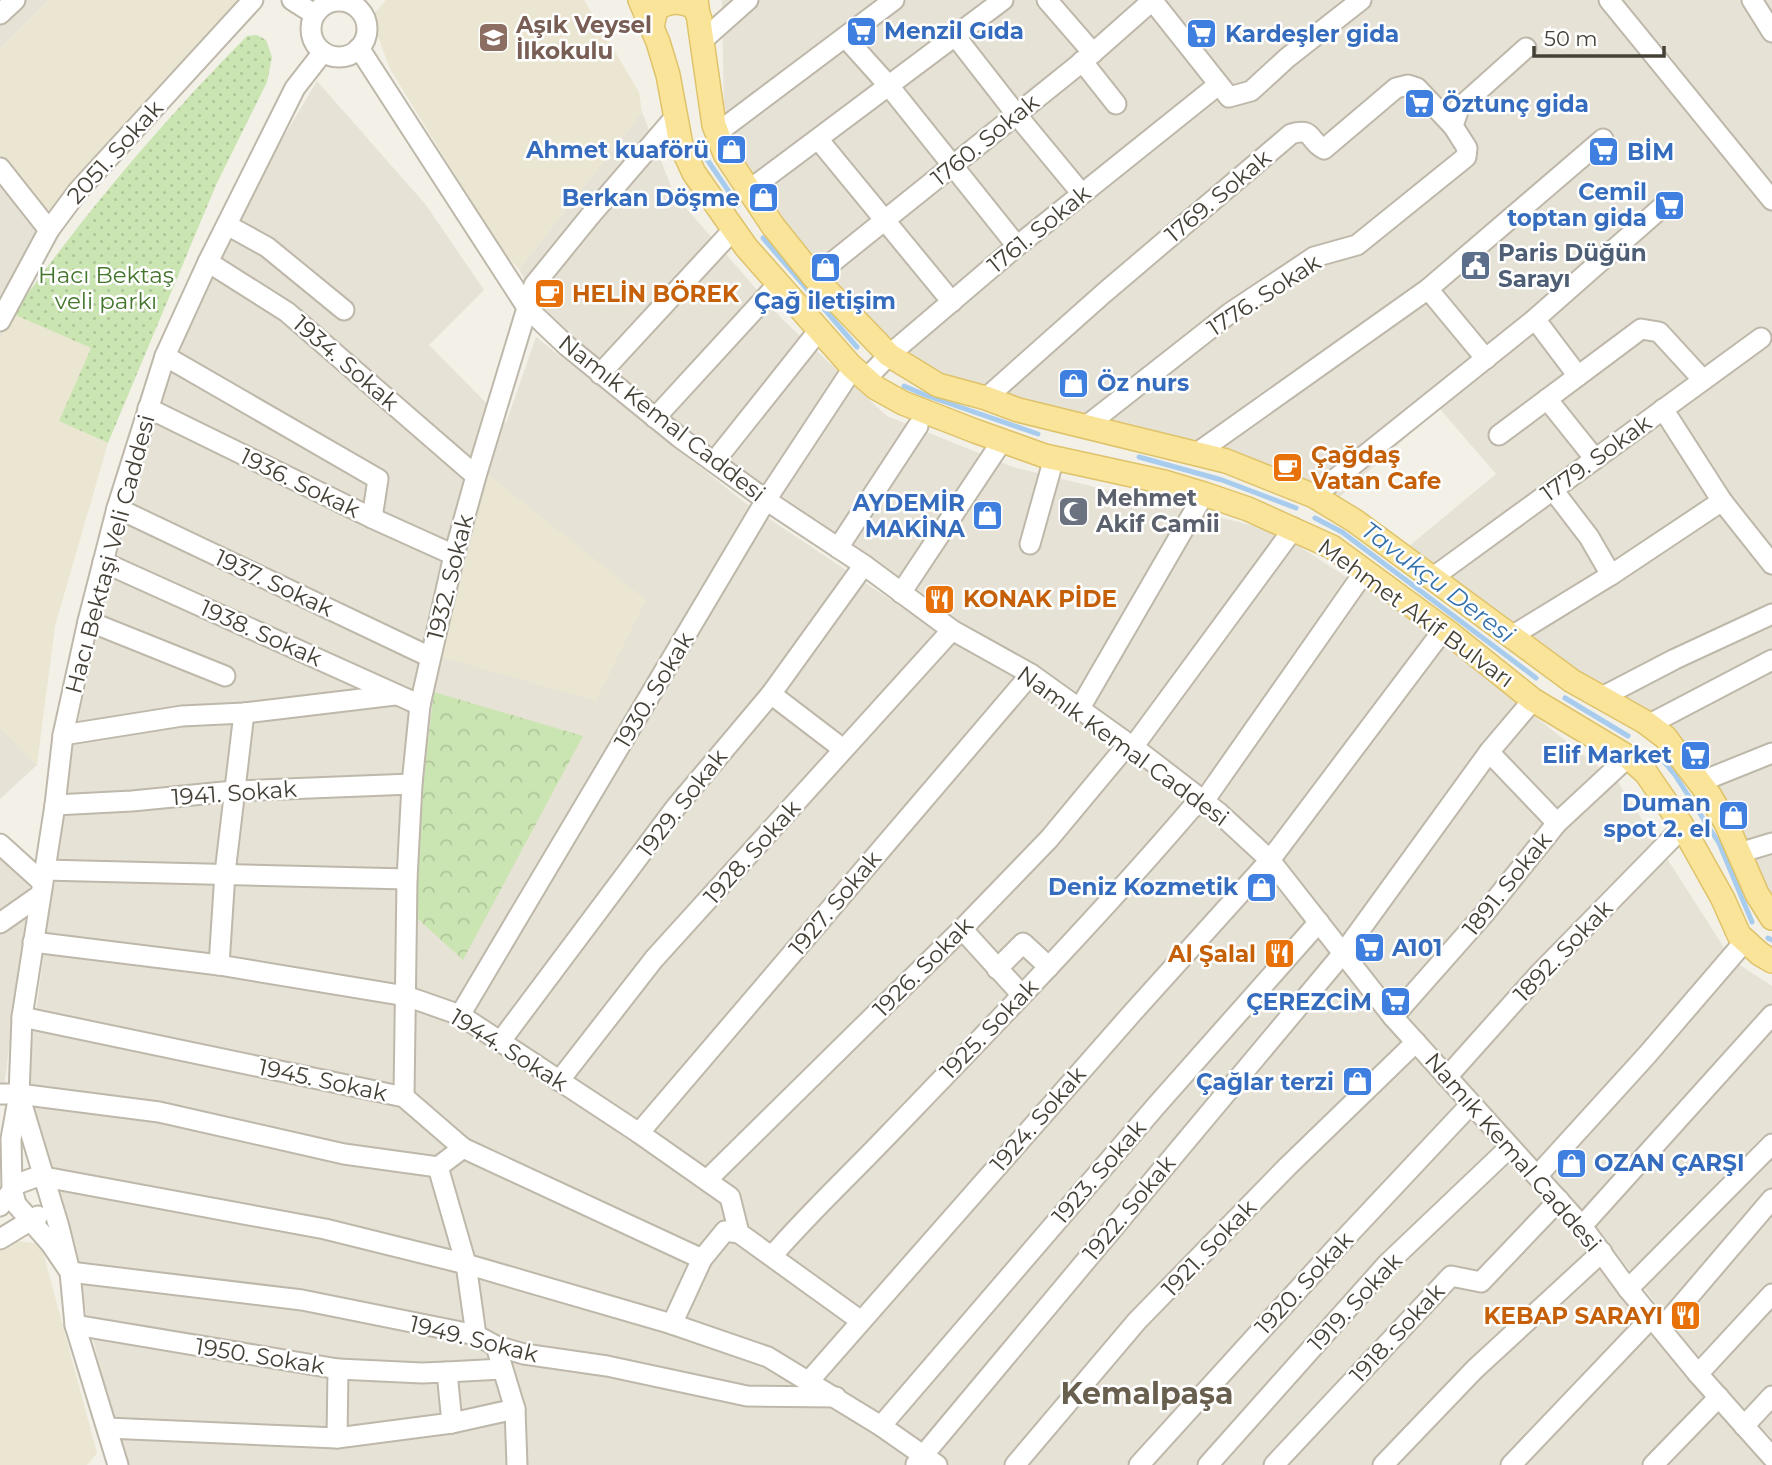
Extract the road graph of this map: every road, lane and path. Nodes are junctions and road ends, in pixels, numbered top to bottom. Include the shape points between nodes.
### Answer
1 (15, 0) edge
2 (253, 0) edge
3 (292, 0) edge
4 (640, 0) edge
5 (747, 0) edge
6 (894, 0) edge
7 (1003, 0) edge
8 (1047, 0) edge
9 (1153, 0) edge
10 (1361, 0) edge
11 (1609, 0) edge
12 (1752, 0) edge
13 (357, 3) edge
14 (0, 14) edge
15 (314, 14) junction
16 (700, 20) edge
17 (652, 27) junction
18 (1772, 32) edge
19 (845, 37) junction
20 (956, 37) junction
21 (359, 48) junction
22 (1526, 48) dead end
23 (323, 52) junction
24 (1088, 57) junction
25 (1218, 85) junction
26 (889, 86) junction
27 (1116, 104) dead end
28 (1016, 114) junction
29 (676, 116) junction
30 (1453, 126) junction
31 (717, 132) junction
32 (818, 139) junction
33 (1603, 139) dead end
34 (952, 166) junction
35 (0, 168) edge
36 (750, 190) junction
37 (1082, 194) junction
38 (1772, 200) edge
39 (1661, 208) dead end
40 (884, 220) junction
41 (227, 225) junction
42 (49, 230) junction
43 (733, 230) junction
44 (1017, 246) junction
45 (208, 262) junction
46 (814, 277) junction
47 (778, 284) junction
48 (1428, 289) junction
49 (952, 302) junction
50 (527, 309) junction
51 (344, 310) dead end
52 (1535, 319) junction
53 (0, 321) edge
54 (818, 330) junction
55 (1761, 338) dead end
56 (889, 355) junction
57 (165, 356) junction
58 (1486, 359) junction
59 (600, 374) junction
60 (859, 374) junction
61 (1578, 376) junction
62 (1703, 380) junction
63 (986, 398) junction
64 (1547, 399) junction
65 (148, 408) junction
66 (1664, 409) junction
67 (655, 418) junction
68 (918, 426) dead end
69 (1085, 427) junction
70 (1499, 435) dead end
71 (1002, 441) junction
72 (1198, 453) junction
73 (1054, 458) junction
74 (1595, 459) junction
75 (714, 462) junction
76 (476, 476) junction
77 (1553, 490) junction
78 (1204, 494) junction
79 (1314, 496) junction
80 (766, 500) junction
81 (1722, 501) junction
82 (117, 508) junction
83 (372, 518) junction
84 (1294, 528) junction
85 (1030, 544) dead end
86 (838, 548) junction
87 (454, 555) junction
88 (103, 562) junction
89 (1772, 564) edge
90 (864, 565) junction
91 (1365, 571) junction
92 (1611, 575) junction
93 (1432, 578) junction
94 (901, 593) junction
95 (1772, 614) edge
96 (88, 621) junction
97 (1444, 629) junction
98 (952, 630) junction
99 (1510, 637) junction
100 (430, 657) junction
101 (1772, 660) edge
102 (1031, 674) junction
103 (225, 676) dead end
104 (1572, 681) junction
105 (771, 694) junction
106 (397, 695) junction
107 (1602, 696) junction
108 (1532, 700) junction
109 (420, 705) junction
110 (1080, 708) junction
111 (244, 713) junction
112 (1552, 713) junction
113 (1648, 725) junction
114 (63, 735) junction
115 (1130, 745) junction
116 (843, 749) junction
117 (1489, 752) junction
118 (1772, 753) edge
119 (1628, 757) junction
120 (1700, 782) junction
121 (412, 784) junction
122 (234, 791) junction
123 (1204, 801) junction
124 (55, 805) junction
125 (1557, 824) junction
126 (1683, 827) junction
127 (0, 844) edge
128 (1772, 844) edge
129 (1739, 853) junction
130 (1270, 860) junction
131 (225, 873) junction
132 (407, 879) junction
133 (42, 882) junction
134 (1772, 918) edge
135 (1319, 922) junction
136 (0, 923) edge
137 (962, 929) junction
138 (1745, 941) junction
139 (33, 942) junction
140 (1344, 952) junction
141 (1772, 961) edge
142 (219, 965) junction
143 (1049, 967) junction
144 (997, 969) junction
145 (1022, 995) junction
146 (406, 996) junction
147 (460, 1015) junction
148 (1772, 1015) edge
149 (22, 1017) junction
150 (1393, 1017) junction
151 (500, 1042) junction
152 (1416, 1042) junction
153 (1447, 1077) junction
154 (559, 1081) junction
155 (9, 1094) edge
156 (404, 1097) junction
157 (1471, 1104) junction
158 (639, 1133) junction
159 (1772, 1144) edge
160 (1510, 1147) junction
161 (463, 1148) junction
162 (438, 1167) junction
163 (1537, 1176) junction
164 (44, 1178) junction
165 (707, 1180) junction
166 (12, 1189) junction
167 (1772, 1199) edge
168 (1559, 1200) junction
169 (52, 1202) junction
170 (0, 1206) edge
171 (29, 1221) junction
172 (1582, 1226) junction
173 (738, 1233) junction
174 (0, 1239) edge
175 (1602, 1252) junction
176 (772, 1256) junction
177 (702, 1259) junction
178 (466, 1264) junction
179 (70, 1272) junction
180 (1628, 1289) junction
181 (1772, 1294) edge
182 (861, 1321) junction
183 (1657, 1323) junction
184 (671, 1324) junction
185 (75, 1325) junction
186 (476, 1335) junction
187 (496, 1346) junction
188 (502, 1368) junction
189 (338, 1369) junction
190 (447, 1372) junction
191 (1698, 1374) junction
192 (809, 1381) junction
193 (1772, 1396) edge
194 (836, 1397) junction
195 (1719, 1397) junction
196 (514, 1409) junction
197 (452, 1423) junction
198 (881, 1426) junction
199 (1744, 1426) junction
200 (107, 1428) junction
201 (337, 1438) junction
202 (1772, 1457) edge
203 (925, 1462) edge
204 (1021, 1463) edge
205 (118, 1465) edge
206 (517, 1465) edge
207 (1139, 1465) edge
208 (1208, 1465) edge
209 (1274, 1465) edge
210 (1383, 1465) edge
211 (1511, 1465) edge
212 (1653, 1465) edge

1 - 14 street
2 - 42 street, 2051. Sokak via 78,191
3 - 15 street
4 - 17 main road, Mehmet Akif Bulvarı
5 - 16 street
6 - 19 street
7 - 20 street
8 - 24 street
9 - 24 street, 1760. Sokak
9 - 25 street
10 - 25 street via 1251,91 1229,97
11 - 38 street
12 - 18 street
13 - 15 street via 336,0
13 - 21 street via 367,26
15 - 23 street via 310,30
16 - 17 main road via 694,7 677,0 656,9
16 - 31 main road, Mehmet Akif Bulvarı
17 - 29 main road, Mehmet Akif Bulvarı
19 - 26 street
19 - 31 street
20 - 26 street
20 - 28 street
21 - 23 street via 340,57
21 - 50 street, Namık Kemal Caddesi
22 - 30 street via 1459,108
23 - 41 street, Hacı Bektaşi Veli Caddesi via 295,88
24 - 27 street
24 - 28 street, 1760. Sokak
25 - 37 street, 1761. Sokak
26 - 32 street
26 - 34 street
28 - 34 street, 1760. Sokak
28 - 37 street
29 - 43 main road, Mehmet Akif Bulvarı via 686,157
29 - 50 street, 1932. Sokak via 534,285
30 - 63 street, 1769. Sokak via 1417,88 1408,85 1396,88 1324,149 1308,133 1291,134
30 - 69 street, 1776. Sokak via 1467,148 1466,157 1357,245 1314,257 1230,313
31 - 36 main road, Mehmet Akif Bulvarı via 725,154
32 - 36 street
32 - 40 street
33 - 48 street
34 - 40 street, 1760. Sokak
34 - 44 street
35 - 42 street
36 - 46 main road, Mehmet Akif Bulvarı
37 - 44 street, 1761. Sokak
39 - 52 street
40 - 46 street, 1760. Sokak
40 - 49 street
41 - 45 street, Hacı Bektaşi Veli Caddesi
41 - 51 street via 267,247
42 - 53 street, 2051. Sokak
43 - 47 main road, Mehmet Akif Bulvarı
43 - 59 street
44 - 49 street, 1761. Sokak
45 - 57 street, Hacı Bektaşi Veli Caddesi
45 - 76 street, 1934. Sokak via 287,312
46 - 56 main road, Mehmet Akif Bulvarı
47 - 54 main road, Mehmet Akif Bulvarı
47 - 67 street
48 - 58 street
48 - 72 street
49 - 56 street, 1761. Sokak
50 - 59 street, Namık Kemal Caddesi
50 - 76 street, 1932. Sokak
52 - 58 street
52 - 61 street
54 - 60 main road, Mehmet Akif Bulvarı
54 - 75 street
55 - 62 street, 1779. Sokak
56 - 60 street, 1761. Sokak
56 - 63 main road, Mehmet Akif Bulvarı via 938,385
57 - 65 street, Hacı Bektaşi Veli Caddesi
57 - 83 street via 378,479
58 - 79 street
59 - 67 street, Namık Kemal Caddesi
60 - 71 main road, Mehmet Akif Bulvarı via 903,403
60 - 80 street, 1930. Sokak
61 - 62 street via 1641,329 1659,332
61 - 64 street
62 - 66 street, 1779. Sokak
63 - 69 main road, Mehmet Akif Bulvarı
64 - 70 street
64 - 74 street
65 - 82 street, Hacı Bektaşi Veli Caddesi
65 - 83 street, 1936. Sokak
66 - 74 street, 1779. Sokak
66 - 81 street
67 - 75 street, Namık Kemal Caddesi
68 - 86 street
69 - 72 main road, Mehmet Akif Bulvarı
71 - 73 main road, Mehmet Akif Bulvarı
71 - 94 street
72 - 79 main road, Mehmet Akif Bulvarı
73 - 78 main road, Mehmet Akif Bulvarı
73 - 85 street
74 - 77 street, 1779. Sokak
75 - 80 street, Namık Kemal Caddesi
76 - 87 street, 1932. Sokak
77 - 92 street
77 - 93 street, 1779. Sokak
78 - 84 main road, Mehmet Akif Bulvarı
78 - 110 street
79 - 93 main road, Mehmet Akif Bulvarı
80 - 86 street, Namık Kemal Caddesi
80 - 147 street, 1930. Sokak
81 - 89 street
81 - 92 street
82 - 88 street, Hacı Bektaşi Veli Caddesi
82 - 100 street, 1937. Sokak
83 - 87 street, 1936. Sokak
84 - 91 main road, Mehmet Akif Bulvarı
84 - 115 street, 1926. Sokak
86 - 90 street, Namık Kemal Caddesi
87 - 100 street, 1932. Sokak
88 - 96 street, Hacı Bektaşi Veli Caddesi
88 - 106 street, 1938. Sokak
90 - 94 street, Namık Kemal Caddesi
90 - 105 street, 1929. Sokak
91 - 97 main road, Mehmet Akif Bulvarı
91 - 123 street, 1925. Sokak
92 - 99 street
93 - 99 main road, Mehmet Akif Bulvarı
94 - 98 street, Namık Kemal Caddesi
95 - 107 street
96 - 103 street
96 - 114 street, Hacı Bektaşi Veli Caddesi
97 - 108 main road, Mehmet Akif Bulvarı
97 - 130 street, 1924. Sokak
98 - 102 street, Namık Kemal Caddesi
98 - 116 street, 1928. Sokak
99 - 104 main road, Mehmet Akif Bulvarı
100 - 109 street, 1932. Sokak
101 - 113 street
102 - 110 street, Namık Kemal Caddesi
102 - 158 street, 1927. Sokak
104 - 107 main road, Mehmet Akif Bulvarı
104 - 112 main road via 1559,678 1548,685 1543,698
105 - 116 street
105 - 151 street, 1929. Sokak via 676,807
106 - 109 street, 1938. Sokak
106 - 111 street
107 - 113 main road, Mehmet Akif Bulvarı
108 - 112 main road, Mehmet Akif Bulvarı
108 - 117 street, 1922. Sokak
109 - 121 street, 1932. Sokak
110 - 115 street, Namık Kemal Caddesi
111 - 114 street via 182,716
111 - 122 street
112 - 119 main road, Mehmet Akif Bulvarı
113 - 119 main road via 1648,745
113 - 120 main road, Mehmet Akif Bulvarı via 1665,737
114 - 124 street, Hacı Bektaşi Veli Caddesi
115 - 123 street, Namık Kemal Caddesi
115 - 137 street, 1926. Sokak via 1049,839
116 - 154 street, 1928. Sokak via 654,959
117 - 125 street
117 - 140 street, 1922. Sokak
118 - 120 street
119 - 125 street, 1891. Sokak
119 - 126 main road, Mehmet Akif Bulvarı via 1646,773
120 - 129 main road, Mehmet Akif Bulvarı
121 - 122 street, 1941. Sokak
121 - 132 street, 1932. Sokak
122 - 124 street, 1941. Sokak
122 - 131 street
123 - 130 street, Namık Kemal Caddesi
123 - 143 street, 1925. Sokak via 1191,809
124 - 133 street, Hacı Bektaşi Veli Caddesi
125 - 150 street, 1891. Sokak
126 - 138 main road, Mehmet Akif Bulvarı
126 - 153 street, 1892. Sokak via 1539,974
127 - 133 street
128 - 129 street
129 - 134 main road, Mehmet Akif Bulvarı
130 - 135 street, Namık Kemal Caddesi
130 - 182 street, 1924. Sokak
131 - 132 street
131 - 133 street
131 - 142 street
132 - 146 street, 1932. Sokak
133 - 136 street
133 - 139 street, Hacı Bektaşi Veli Caddesi
135 - 140 street, Namık Kemal Caddesi
135 - 198 street, 1923. Sokak
137 - 144 street
137 - 165 street, 1926. Sokak
138 - 141 main road, Mehmet Akif Bulvarı
138 - 163 street
139 - 142 street, 1944. Sokak
139 - 149 street, Hacı Bektaşi Veli Caddesi
140 - 150 street, Namık Kemal Caddesi
140 - 203 street, 1922. Sokak
142 - 146 street, 1944. Sokak
143 - 144 street via 1023,943
143 - 145 street, 1925. Sokak
144 - 145 street
145 - 176 street, 1925. Sokak
146 - 147 street, 1944. Sokak
146 - 156 street, 1932. Sokak
147 - 151 street, 1944. Sokak
148 - 172 street
149 - 155 street, Hacı Bektaşi Veli Caddesi
149 - 156 street, 1945. Sokak
150 - 152 street, Namık Kemal Caddesi
151 - 154 street, 1944. Sokak
152 - 153 street, Namık Kemal Caddesi
152 - 204 street, 1921. Sokak via 1137,1321
153 - 157 street, Namık Kemal Caddesi
154 - 158 street, 1944. Sokak
155 - 162 street via 159,1112 344,1154
155 - 164 street, Hacı Bektaşi Veli Caddesi
155 - 166 street, Hacı Bektaşi Veli Caddesi
156 - 161 street, 1945. Sokak
157 - 160 street, Namık Kemal Caddesi
157 - 207 street, 1920. Sokak
158 - 165 street, 1944. Sokak
159 - 180 street
160 - 163 street, Namık Kemal Caddesi
160 - 208 street, 1919. Sokak via 1387,1264
161 - 162 street
161 - 177 street, 1945. Sokak
162 - 178 street
163 - 168 street, Namık Kemal Caddesi
164 - 166 street via 24,1180
164 - 169 street, Hacı Bektaşi Veli Caddesi
164 - 178 street via 324,1229
165 - 173 street, 1944. Sokak via 730,1197
166 - 170 street
166 - 171 street, Hacı Bektaşi Veli Caddesi via 16,1204
167 - 183 street
168 - 172 street, Namık Kemal Caddesi
168 - 209 street, 1918. Sokak via 1482,1282 1451,1276
169 - 171 street
169 - 179 street, Hacı Bektaşi Veli Caddesi
171 - 174 street
171 - 179 street, Hacı Bektaşi Veli Caddesi
172 - 175 street, Namık Kemal Caddesi
173 - 176 street
173 - 177 street via 725,1231
175 - 180 street, Namık Kemal Caddesi
175 - 210 street via 1475,1369
176 - 182 street
177 - 184 street
178 - 184 street
178 - 186 street
179 - 185 street, Hacı Bektaşi Veli Caddesi
179 - 186 street, 1949. Sokak via 302,1300
180 - 183 street, Namık Kemal Caddesi
181 - 191 street
182 - 192 street, 1924. Sokak
183 - 191 street, Namık Kemal Caddesi
183 - 211 street
184 - 192 street via 768,1357
185 - 189 street, 1950. Sokak
185 - 200 street, Hacı Bektaşi Veli Caddesi
186 - 187 street, 1949. Sokak
187 - 188 street
187 - 194 street, 1949. Sokak via 747,1396
188 - 190 street, 1950. Sokak
188 - 196 street
189 - 190 street, 1950. Sokak
189 - 201 street
190 - 197 street
191 - 195 street, Namık Kemal Caddesi
192 - 194 street
193 - 199 street
194 - 198 street
195 - 199 street, Namık Kemal Caddesi
195 - 212 street
196 - 197 street
196 - 206 street
197 - 201 street
198 - 203 street
199 - 202 street, Namık Kemal Caddesi
200 - 201 street
200 - 205 street, Hacı Bektaşi Veli Caddesi

